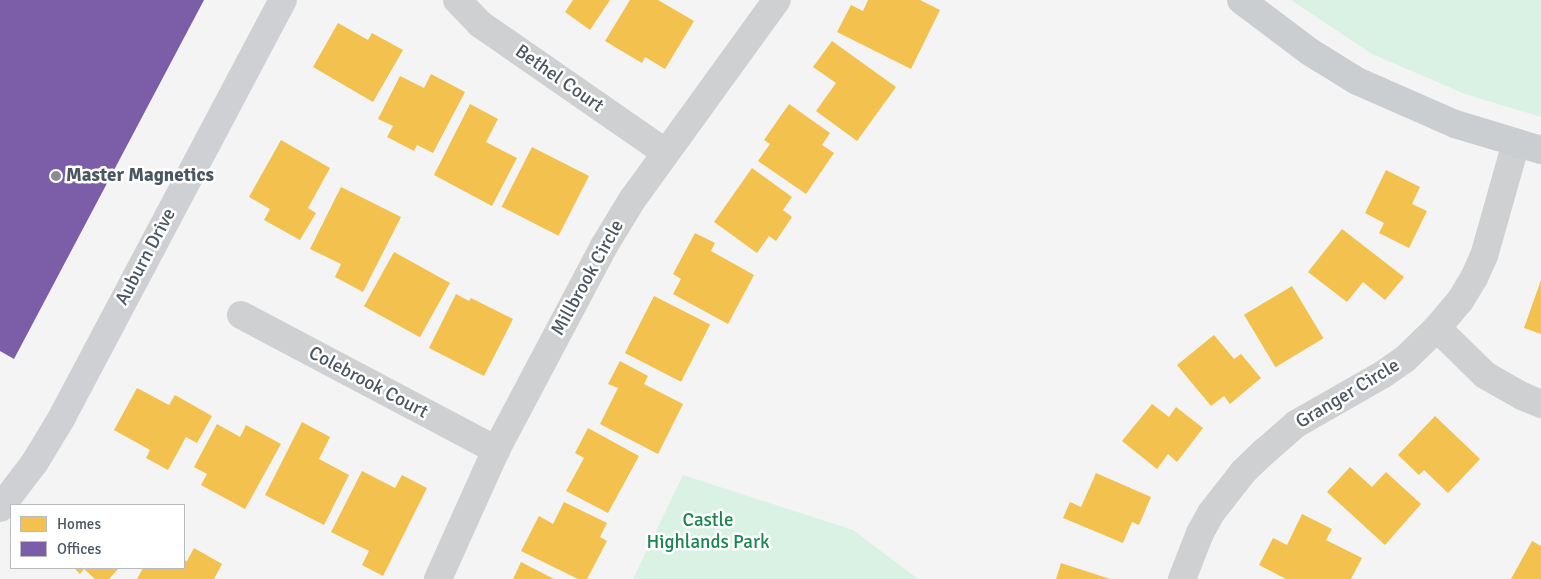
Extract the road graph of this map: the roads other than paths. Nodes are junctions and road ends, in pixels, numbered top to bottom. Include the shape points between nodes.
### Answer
1 (283, 0) edge
2 (457, 0) edge
3 (777, 0) edge
4 (1241, 0) edge
5 (1528, 146) edge
6 (666, 152) junction
7 (241, 315) dead end
8 (1437, 328) junction
9 (1541, 404) edge
10 (496, 450) junction
11 (0, 508) edge
12 (438, 579) edge
13 (1182, 579) edge

1 - 11 street, Auburn Drive via 61,419 35,462
2 - 6 street, Bethel Court via 480,24
3 - 6 street, Millbrook Circle
4 - 5 main road via 1310,52 1357,81 1455,124
5 - 8 street, Granger Circle via 1474,278
6 - 10 street, Millbrook Circle via 604,246
7 - 10 street, Colebrook Court
8 - 9 street via 1484,375
8 - 13 street, Granger Circle via 1405,359 1296,424 1264,452 1211,514
10 - 12 street, Millbrook Circle

